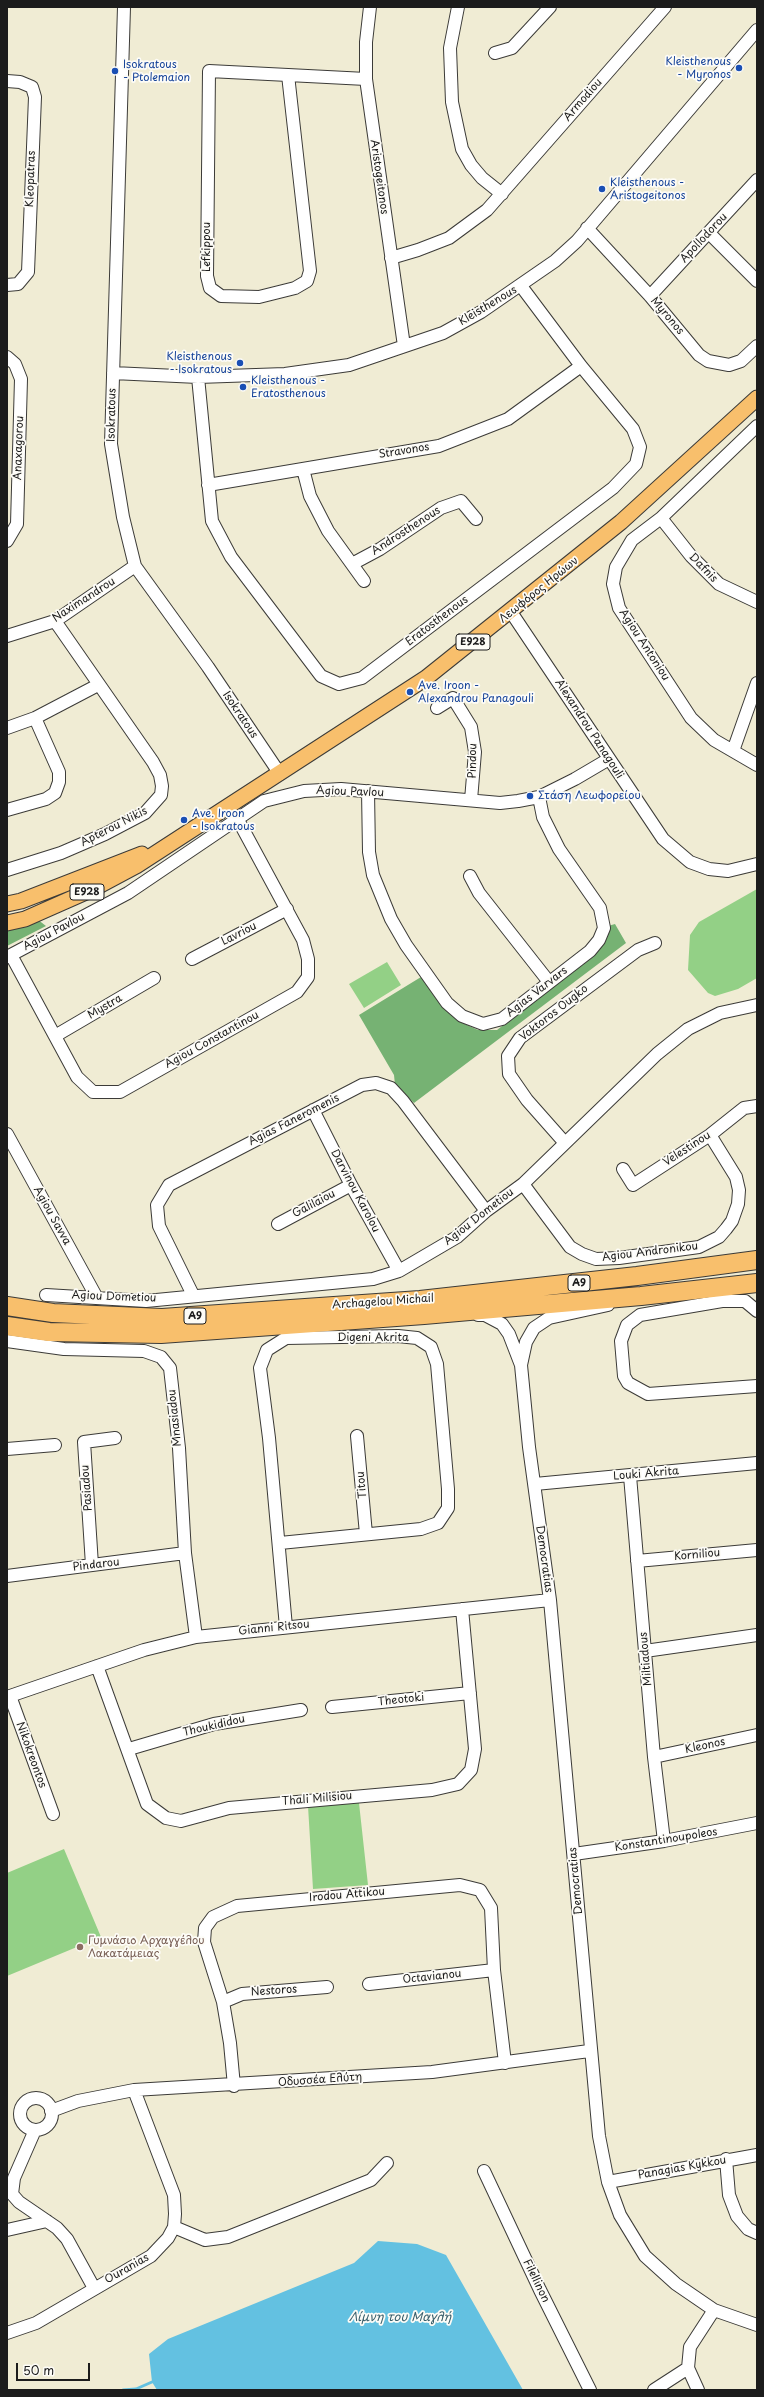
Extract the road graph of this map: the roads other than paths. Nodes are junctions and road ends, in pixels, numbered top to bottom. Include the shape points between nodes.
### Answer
1 (124, 7) edge
2 (370, 7) edge
3 (458, 7) edge
4 (550, 7) edge
5 (665, 7) edge
6 (757, 30) edge
7 (496, 53) dead end
8 (288, 75) junction
9 (366, 79) junction
10 (7, 80) edge
11 (757, 180) edge
12 (502, 194) junction
13 (587, 228) junction
14 (709, 233) junction
15 (391, 258) junction
16 (757, 281) edge
17 (7, 285) edge
18 (521, 286) junction
19 (650, 296) junction
20 (404, 346) junction
21 (757, 346) edge
22 (7, 357) edge
23 (581, 366) junction
24 (113, 373) junction
25 (198, 377) junction
26 (757, 398) edge
27 (757, 426) edge
28 (303, 469) junction
29 (208, 485) junction
30 (661, 518) junction
31 (476, 519) dead end
32 (7, 541) edge
33 (352, 564) junction
34 (135, 566) junction
35 (364, 581) dead end
36 (757, 602) edge
37 (511, 612) junction
38 (55, 621) junction
39 (7, 636) edge
40 (757, 683) edge
41 (98, 685) junction
42 (437, 708) dead end
43 (35, 718) junction
44 (7, 728) edge
45 (733, 751) junction
46 (609, 759) junction
47 (757, 764) edge
48 (280, 774) junction
49 (368, 792) junction
50 (539, 797) junction
51 (471, 800) junction
52 (7, 810) edge
53 (237, 818) junction
54 (160, 849) junction
55 (757, 864) edge
56 (7, 870) edge
57 (470, 876) dead end
58 (7, 904) edge
59 (287, 909) junction
60 (7, 923) edge
61 (655, 943) dead end
62 (9, 956) edge
63 (192, 959) dead end
64 (154, 978) dead end
65 (549, 982) junction
66 (757, 1005) edge
67 (55, 1036) junction
68 (757, 1106) edge
69 (313, 1110) junction
70 (7, 1134) edge
71 (710, 1135) junction
72 (565, 1144) junction
73 (623, 1169) dead end
74 (523, 1184) junction
75 (350, 1186) junction
76 (486, 1211) junction
77 (278, 1224) dead end
78 (757, 1260) edge
79 (398, 1271) junction
80 (757, 1283) edge
81 (46, 1295) dead end
82 (193, 1295) junction
83 (641, 1296) junction
84 (97, 1298) junction
85 (7, 1306) edge
86 (446, 1309) junction
87 (384, 1310) junction
88 (757, 1311) edge
89 (7, 1326) edge
90 (7, 1341) edge
91 (521, 1365) junction
92 (757, 1386) edge
93 (357, 1436) dead end
94 (115, 1438) dead end
95 (55, 1445) dead end
96 (7, 1449) edge
97 (757, 1463) edge
98 (630, 1476) junction
99 (535, 1484) junction
100 (366, 1534) junction
101 (280, 1543) junction
102 (757, 1550) edge
103 (185, 1553) junction
104 (637, 1561) junction
105 (92, 1565) junction
106 (7, 1576) edge
107 (550, 1600) junction
108 (462, 1609) junction
109 (286, 1627) junction
110 (757, 1635) edge
111 (196, 1637) junction
112 (645, 1651) junction
113 (97, 1666) junction
114 (470, 1693) junction
115 (8, 1696) edge
116 (332, 1707) dead end
117 (301, 1710) dead end
118 (757, 1735) edge
119 (129, 1749) junction
120 (654, 1757) junction
121 (53, 1814) dead end
122 (757, 1823) edge
123 (664, 1841) junction
124 (574, 1854) junction
125 (494, 1970) junction
126 (369, 1984) dead end
127 (327, 1987) dead end
128 (223, 2002) junction
129 (589, 2051) junction
130 (504, 2063) junction
131 (234, 2086) junction
132 (134, 2090) junction
133 (52, 2111) junction
134 (35, 2130) junction
135 (757, 2155) edge
136 (726, 2159) junction
137 (387, 2163) dead end
138 (484, 2172) dead end
139 (608, 2182) junction
140 (47, 2221) junction
141 (174, 2227) junction
142 (7, 2230) edge
143 (757, 2233) edge
144 (94, 2288) junction
145 (714, 2310) junction
146 (757, 2325) edge
147 (7, 2333) edge
148 (688, 2368) junction
149 (590, 2390) edge
150 (654, 2390) edge
151 (698, 2390) edge

1 - 24 street, Isokratous
2 - 9 street, Aristogeitonos via 366,42
3 - 12 street via 450,48 452,102 462,149 482,178
4 - 7 street via 512,48
5 - 12 street, Armodiou
6 - 13 street, Kleisthenous
8 - 8 street, Lefkippou via 209,71 207,276 210,288 222,296 259,297 296,288 307,281 310,271
8 - 9 street, Lefkippou
9 - 15 street, Aristogeitonos
10 - 17 street, Kleopatras via 32,87 35,97 28,272 18,284
11 - 14 street, Apollodorou
12 - 15 street, Armodiou via 486,210 449,238
13 - 18 street, Kleisthenous via 555,262
13 - 19 street, Myronos
14 - 16 street
14 - 19 street, Apollodorou
15 - 20 street, Aristogeitonos
18 - 20 street, Kleisthenous via 442,333
18 - 23 street, Eratosthenous
19 - 21 street, Myronos via 699,355 708,361 729,365 741,360
20 - 25 street, Kleisthenous via 348,365 284,374
22 - 32 street, Anaxagorou via 15,364 21,379 17,524
23 - 28 street, Stravonos via 508,419 439,446
23 - 29 street, Eratosthenous via 633,429 640,446 636,464 612,488 362,678 339,684 321,676 231,557 212,521
24 - 25 street, Kleisthenous
24 - 34 street, Isokratous via 111,444 122,517
25 - 29 street, Eratosthenous
26 - 37 main road, Λεωφόρος Ηρώων / E928 via 660,488
27 - 30 street, Agiou Antoniou
28 - 29 street, Stravonos
28 - 33 street via 310,496 324,524
30 - 36 street, Dafnis via 691,556 719,584
30 - 45 street, Agiou Antoniou via 632,540 616,568 613,584 619,608 691,718 714,740
31 - 33 street, Androsthenous via 461,501 441,508 380,549
33 - 35 street
34 - 38 street, Naximandrou
34 - 48 street, Isokratous via 208,666
37 - 46 street, Alexandrou Panagouli
37 - 48 main road, Λεωφόρος Ηρώων / E928 via 426,678
38 - 39 street, Naximandrou
38 - 41 street, Apterou Nikis
40 - 45 street
41 - 43 street
41 - 56 street, Apterou Nikis via 153,762 160,775 161,795 145,813 105,834 60,853
42 - 51 street, Pindou via 454,698 471,727 475,752
43 - 44 street
43 - 52 street via 59,772 59,782 55,793 46,799
45 - 47 street, Agiou Antoniou
46 - 50 street, Agiou Pavlou
46 - 55 street, Alexandrou Panagouli via 663,839 690,862 728,871
48 - 54 main road, Λεωφόρος Ηρώων / E928
49 - 51 street, Agiou Pavlou
49 - 53 street, Agiou Pavlou via 341,790 285,794 264,801
49 - 65 street, Agias Varvars via 369,852 376,882 391,919 406,945 447,1003 471,1021 482,1024 502,1019
50 - 51 street, Agiou Pavlou via 500,803
50 - 65 street, Agias Varvars via 543,817 559,849 600,908 604,928 590,951
53 - 59 street, Agiou Constantinou
53 - 62 street, Agiou Pavlou via 128,893
54 - 58 main road, Λεωφόρος Ηρώων / E928
54 - 60 main road, Λεωφόρος Ηρώων / E928 via 136,866 93,889 25,919
57 - 65 street via 479,893
59 - 63 street, Lavriou
59 - 67 street, Agiou Constantinou via 304,940 308,959 308,977 298,992 120,1092 93,1092 77,1077
61 - 72 street, Voktoros Ougko via 638,950 520,1038 508,1056 509,1074 527,1100
62 - 67 street, Agiou Constantinou
64 - 67 street, Mystra
66 - 72 street, Agiou Dometiou via 720,1013 688,1029 657,1054
68 - 71 street, Velestinou via 744,1108
69 - 75 street, Darvinou Karolou
69 - 76 street, Agias Faneromenis via 362,1085 376,1083 391,1088
69 - 82 street, Agias Faneromenis via 169,1185 157,1205 159,1226
70 - 84 street, Agiou Savva
71 - 73 street, Velestinou via 633,1185
71 - 74 street, Agiou Andronikou via 736,1177 739,1190 738,1204 729,1225 719,1237 699,1247 619,1258 596,1259 582,1254 570,1247
72 - 74 street, Agiou Dometiou
74 - 76 street, Agiou Dometiou
75 - 77 street, Galilaiou
75 - 79 street, Darvinou Karolou
76 - 79 street, Agiou Dometiou via 457,1237
78 - 86 highway, Archagelou Michail / A9 via 637,1276
79 - 82 street, Agiou Dometiou via 373,1279
80 - 83 highway, Archagelou Michail / A9
81 - 84 street, Agiou Dometiou
82 - 84 street, Agiou Dometiou via 146,1300
83 - 86 highway, Archagelou Michail / A9
83 - 91 street, Democratias via 549,1318 534,1328 526,1342
85 - 87 highway, Archagelou Michail / A9 via 53,1313 162,1318
86 - 87 highway, Archagelou Michail / A9
86 - 87 highway, Archagelou Michail / A9 via 424,1315
86 - 91 street, Democratias via 495,1319 509,1334
87 - 89 highway, Archagelou Michail / A9 via 161,1334 49,1332
88 - 92 street via 745,1301 722,1301 640,1315 627,1325 621,1341 624,1376 628,1383 648,1394
90 - 103 street, Mnasiadou via 64,1349 144,1351 161,1357 170,1368 179,1448
91 - 99 street, Democratias
93 - 100 street, Titou
94 - 105 street, Pasiadou via 84,1442
95 - 96 street
97 - 98 street, Louki Akrita
98 - 99 street, Louki Akrita
98 - 104 street, Miltiadous
99 - 107 street, Democratias
100 - 101 street, Digeni Akrita
100 - 101 street, Digeni Akrita via 421,1529 438,1523 448,1508 437,1364 431,1347 417,1338 398,1336 286,1338 267,1350 260,1368
101 - 109 street, Digeni Akrita
102 - 104 street, Korniliou
103 - 105 street, Pindarou
103 - 111 street, Mnasiadou
104 - 112 street, Miltiadous
105 - 106 street, Pindarou
107 - 108 street, Gianni Ritsou
107 - 124 street, Democratias
108 - 109 street, Gianni Ritsou
108 - 114 street, Thali Milisiou
109 - 111 street, Gianni Ritsou
110 - 112 street
111 - 113 street, Gianni Ritsou via 144,1650
112 - 120 street, Miltiadous
113 - 115 street, Gianni Ritsou
113 - 119 street, Thali Milisiou
114 - 116 street, Theotoki
114 - 119 street, Thali Milisiou via 476,1749 471,1770 458,1784 432,1790 229,1808 181,1821 166,1818 147,1804
115 - 121 street, Nikokreontos
117 - 119 street, Thoukididou via 214,1724
118 - 120 street, Kleonos
120 - 123 street, Miltiadous
122 - 123 street, Konstantinoupoleos
123 - 124 street, Konstantinoupoleos
124 - 129 street, Democratias
125 - 126 street, Octavianou
125 - 128 street, Irodou Attikou via 491,1908 480,1890 460,1885 237,1906 213,1917 205,1928 204,1942
125 - 130 street, Irodou Attikou
127 - 128 street, Nestoros via 242,1994
128 - 131 street, Irodou Attikou
129 - 130 street, Οδυσσέα Ελύτη
129 - 139 street, Democratias via 599,2136
130 - 131 street, Οδυσσέα Ελύτη via 432,2072
131 - 132 street, Οδυσσέα Ελύτη
132 - 133 street, Οδυσσέα Ελύτη via 85,2099
132 - 141 street via 174,2195
133 - 134 street via 52,2117 46,2126
133 - 134 street via 49,2105 38,2098 26,2101 20,2112 21,2119 29,2128
134 - 140 street via 14,2178 12,2194 19,2202
135 - 136 street, Panagias Kykkou
136 - 139 street, Panagias Kykkou
136 - 143 street via 729,2195 737,2216 748,2229
137 - 141 street via 371,2180 228,2237 205,2240
138 - 149 street, Filellinon
139 - 145 street, Democratias via 620,2215 645,2256 676,2284
140 - 142 street
140 - 144 street via 67,2239
141 - 144 street, Ouranias via 168,2238 151,2256
144 - 147 street, Ouranias via 36,2323
145 - 146 street, Democratias
145 - 148 street via 690,2347
148 - 150 street
148 - 151 street

